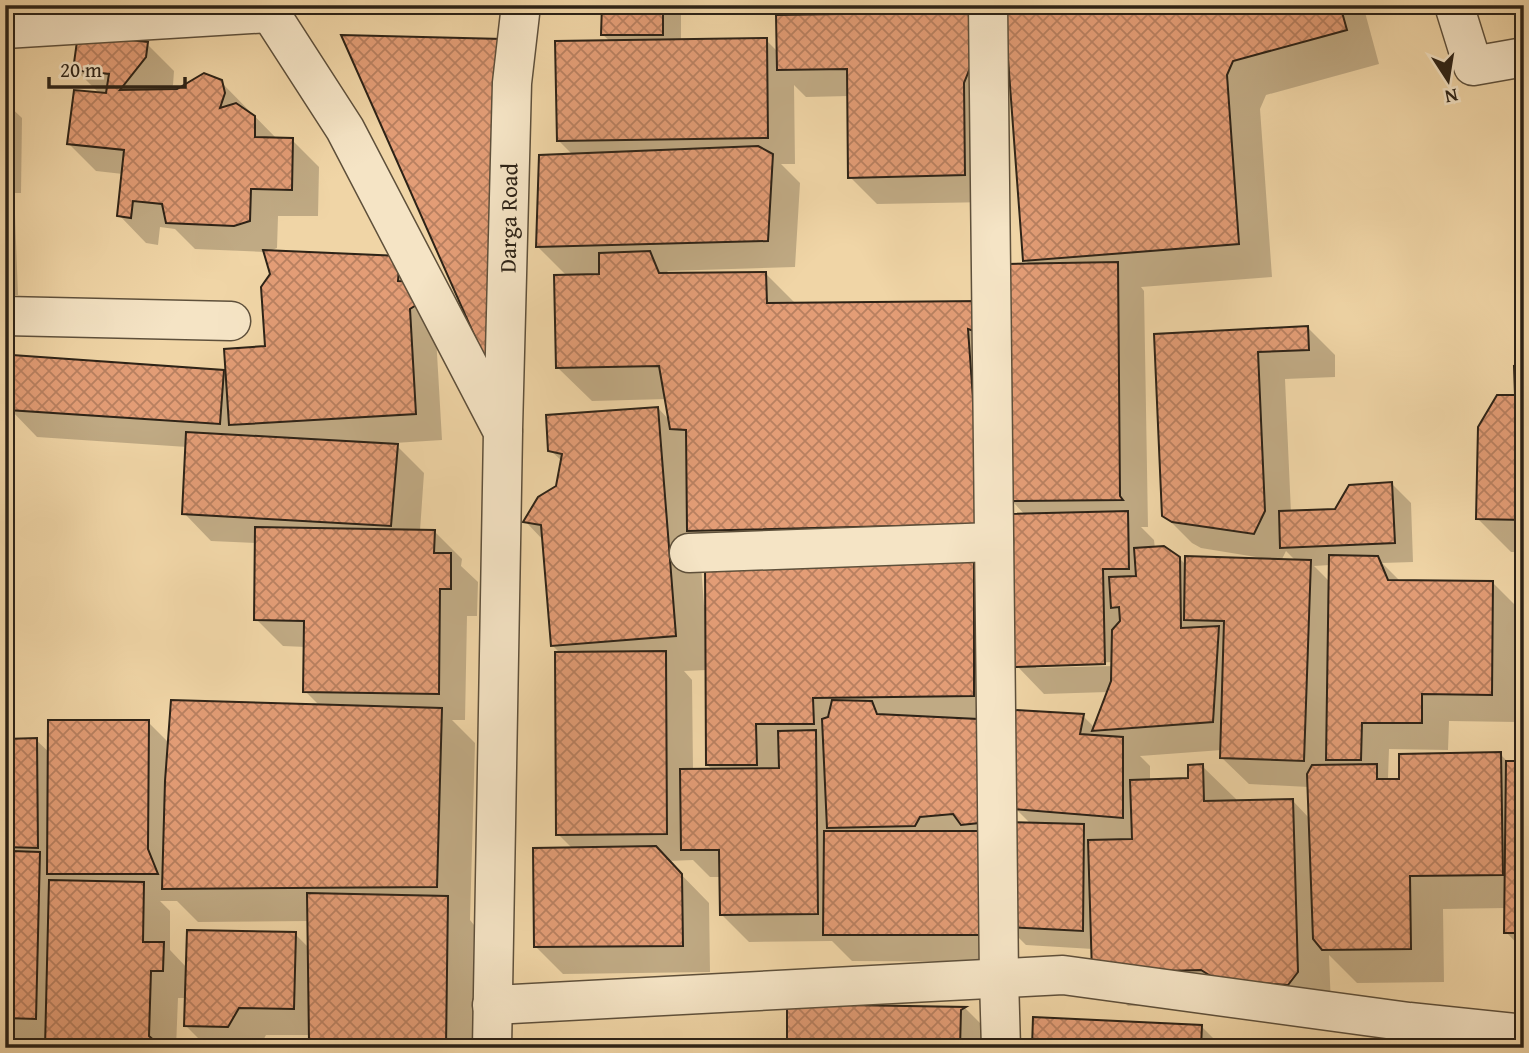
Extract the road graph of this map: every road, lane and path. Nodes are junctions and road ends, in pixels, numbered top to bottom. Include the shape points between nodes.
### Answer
1 (521, 5) edge
2 (988, 5) edge
3 (1454, 5) edge
4 (267, 9) edge
5 (5, 29) edge
6 (1524, 57) edge
7 (5, 316) edge
8 (231, 321) dead end
9 (503, 432) junction
10 (994, 542) junction
11 (689, 553) dead end
12 (999, 978) junction
13 (492, 1005) junction
14 (1524, 1034) edge
15 (1409, 1035) edge
16 (492, 1048) edge
17 (1001, 1048) edge

1 - 9 street, Darga Road via 512,83
2 - 10 street
3 - 6 street via 1473,66
4 - 5 street
4 - 9 street via 345,129
7 - 8 street
9 - 13 street, Darga Road
10 - 11 street
10 - 12 street
12 - 13 street
12 - 15 street via 1063,975
12 - 17 street
13 - 16 street, Darga Road
14 - 15 street

